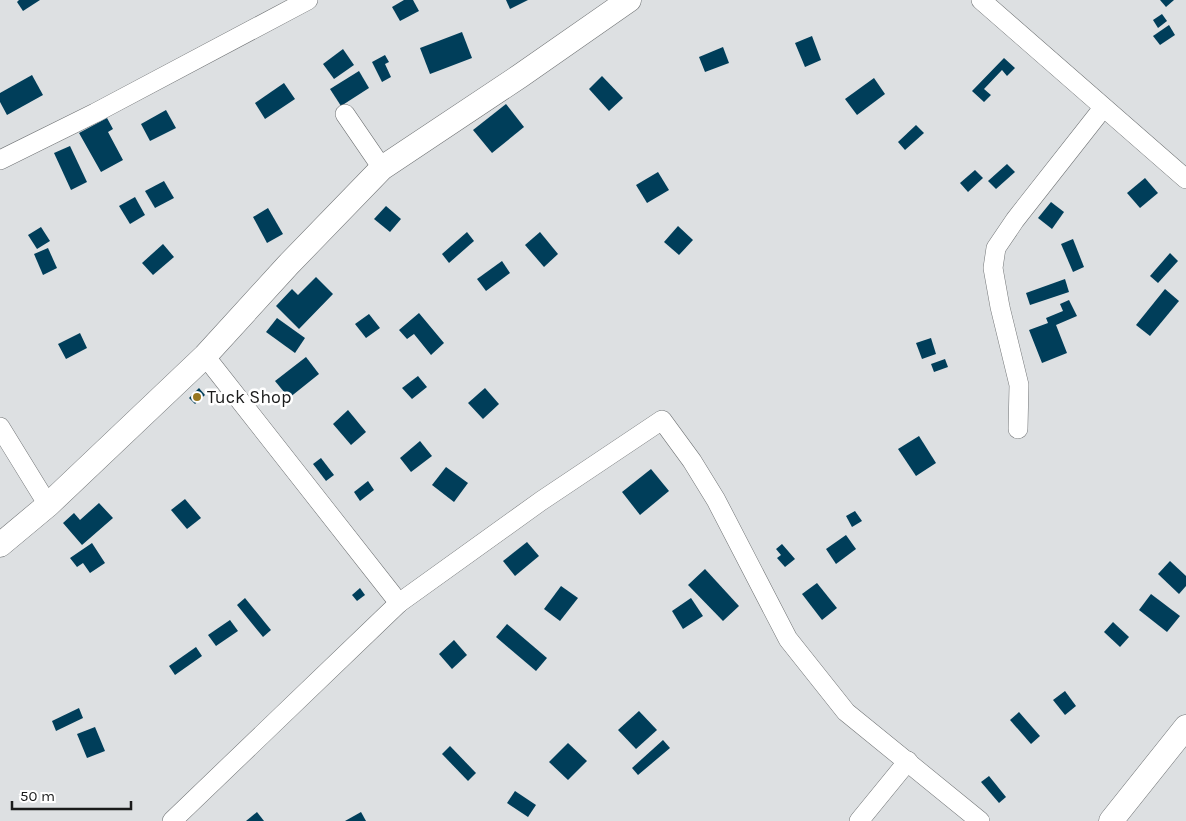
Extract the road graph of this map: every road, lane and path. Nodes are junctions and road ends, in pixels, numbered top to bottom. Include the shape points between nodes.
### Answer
1 (308, 0) edge
2 (629, 0) edge
3 (981, 0) edge
4 (1103, 108) junction
5 (346, 114) dead end
6 (0, 160) edge
7 (382, 168) junction
8 (1186, 179) edge
9 (205, 356) junction
10 (0, 427) edge
11 (1018, 428) dead end
12 (48, 504) junction
13 (0, 545) edge
14 (399, 603) junction
15 (1186, 727) edge
16 (908, 761) junction
17 (172, 821) edge
18 (859, 821) edge
19 (980, 821) edge
20 (1111, 821) edge

1 - 6 street
2 - 7 street
3 - 4 street
4 - 8 street
4 - 11 street via 996,248 993,268 1019,385
5 - 7 street
7 - 9 street
9 - 12 street
9 - 14 street
10 - 12 street
12 - 13 street
14 - 16 street via 541,501 662,420 716,500 788,638 846,712
14 - 17 street
15 - 20 street
16 - 18 street
16 - 19 street

